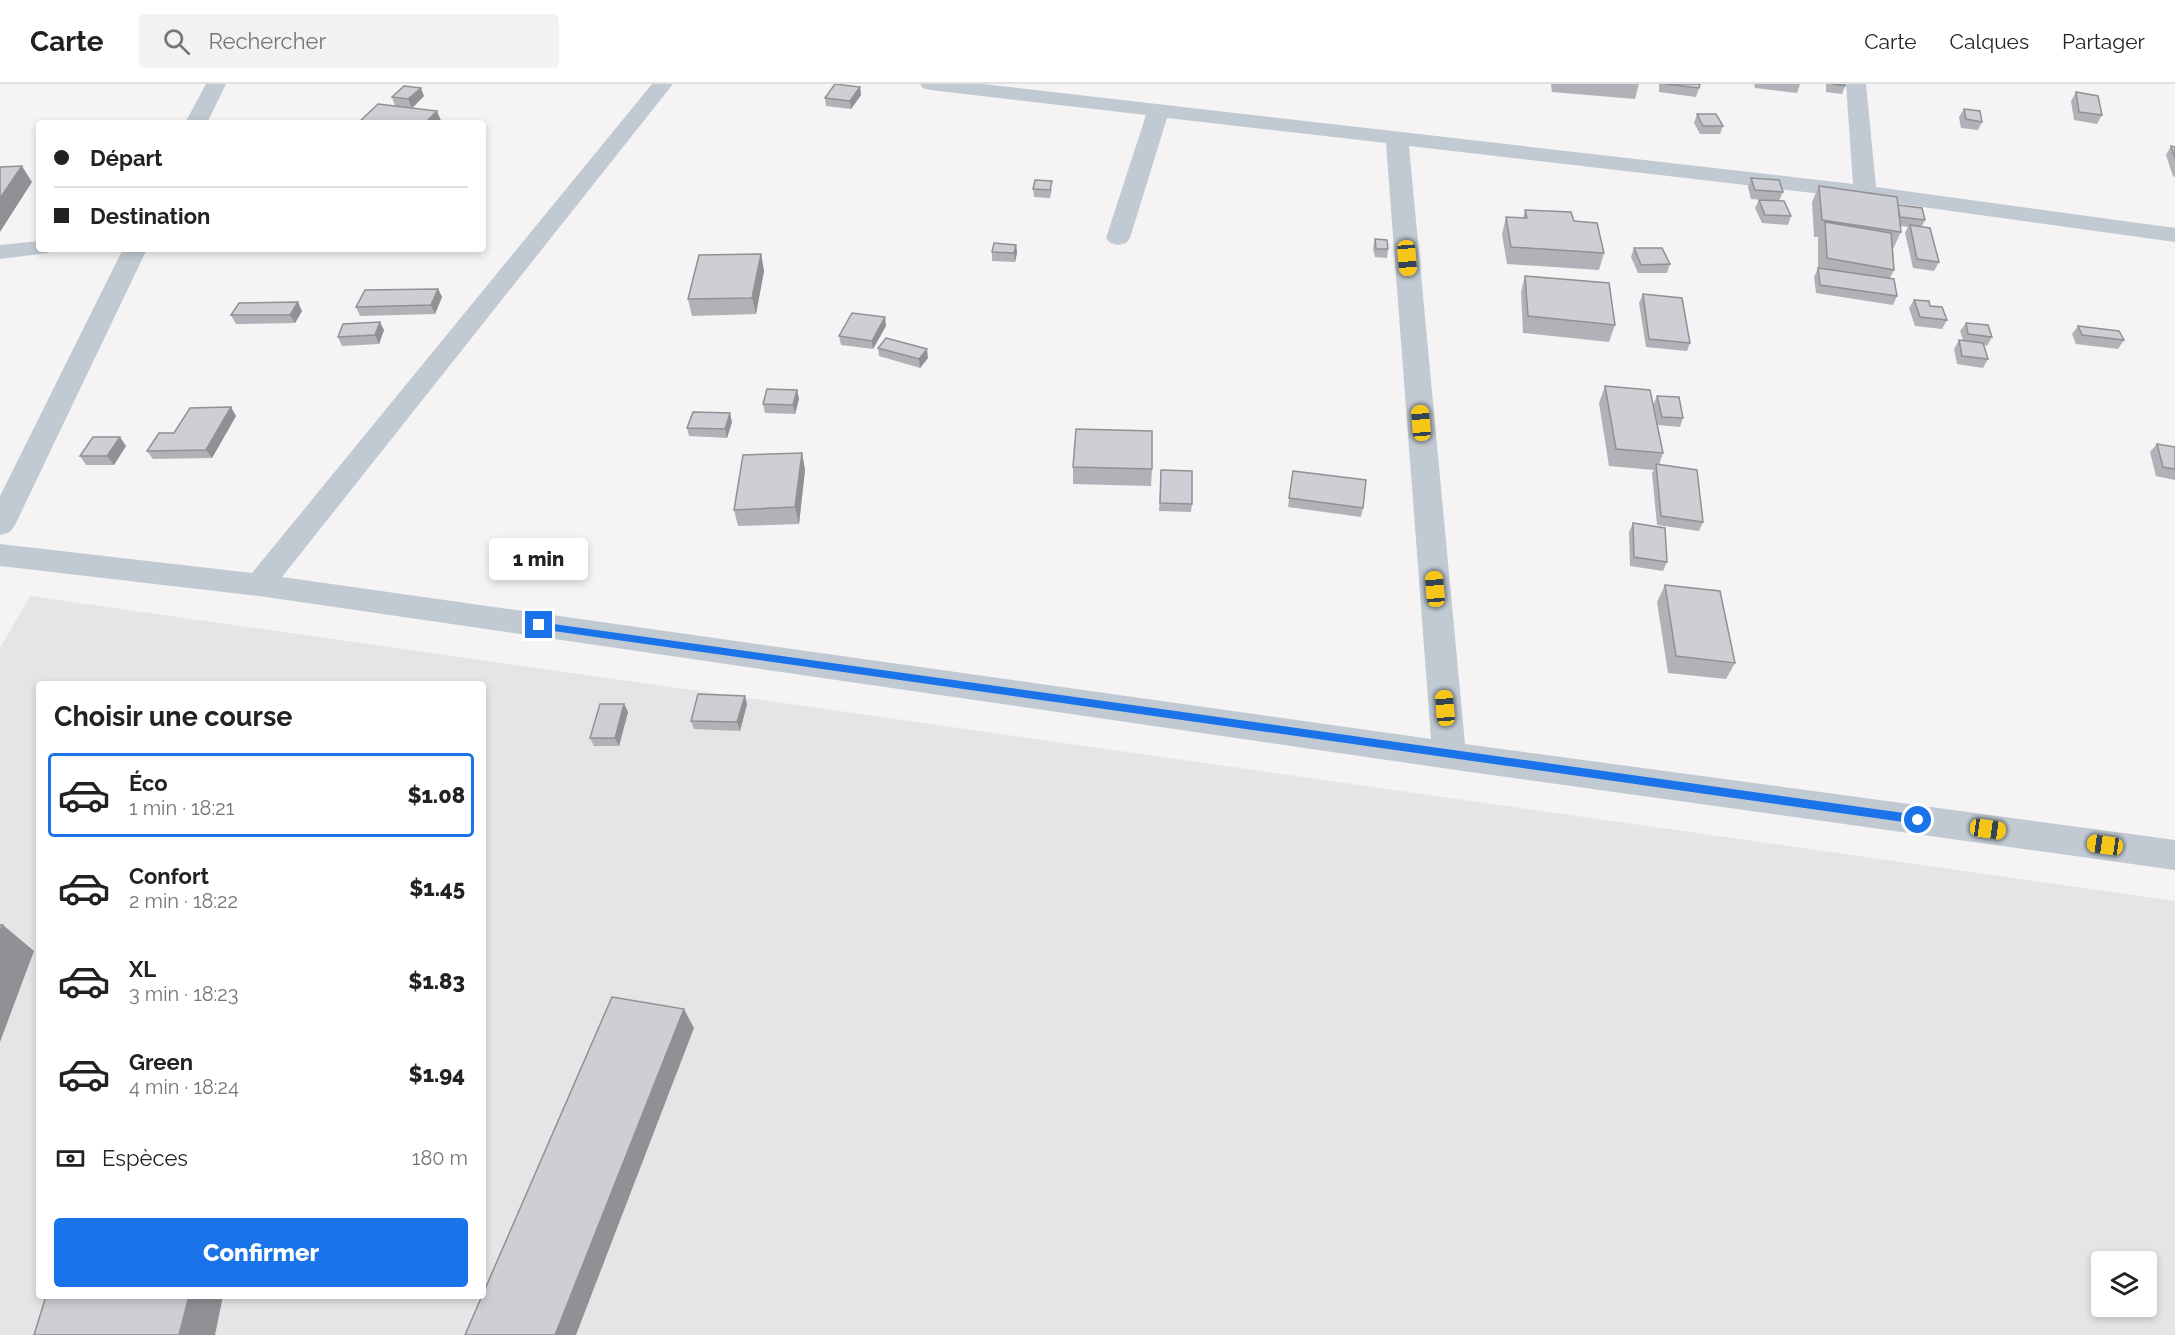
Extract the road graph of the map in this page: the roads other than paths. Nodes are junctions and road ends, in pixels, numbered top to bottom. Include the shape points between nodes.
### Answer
1 (216, 84) edge
2 (663, 84) edge
3 (930, 84) edge
4 (1856, 84) edge
5 (1158, 111) junction
6 (198, 120) edge
7 (1397, 139) junction
8 (1865, 192) junction
9 (2175, 235) edge
10 (1118, 238) dead end
11 (36, 248) edge
12 (0, 252) edge
13 (134, 252) edge
14 (0, 525) edge
15 (0, 555) edge
16 (259, 585) junction
17 (1449, 755) junction
18 (2175, 855) edge

1 - 6 street
2 - 16 street
3 - 5 street
4 - 8 street
5 - 7 street
5 - 10 street
7 - 8 street
7 - 17 street
8 - 9 street
11 - 12 street
13 - 14 street
15 - 16 street
16 - 17 street
17 - 18 street

